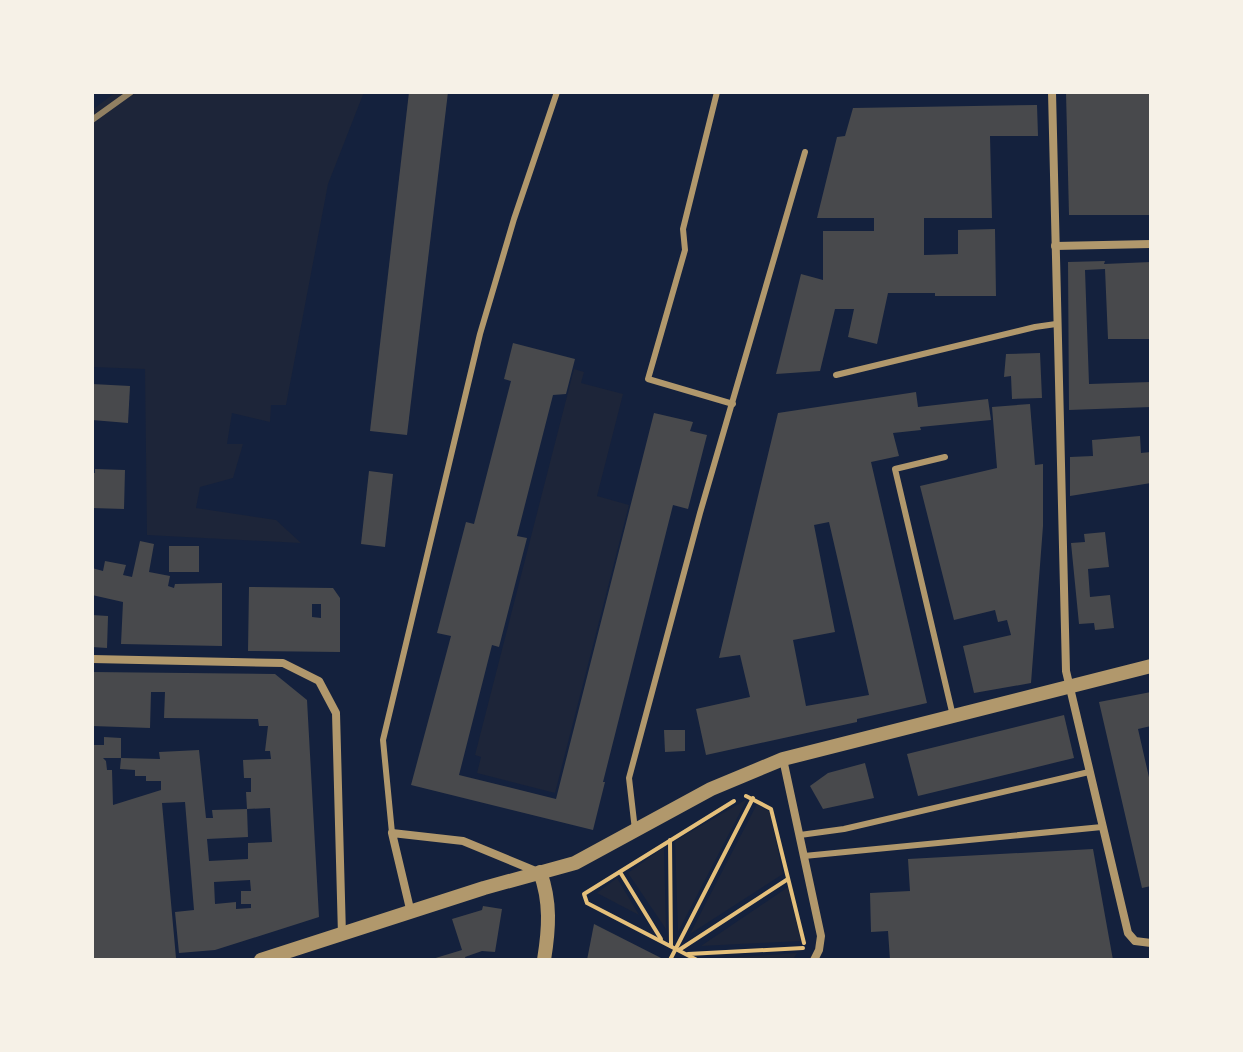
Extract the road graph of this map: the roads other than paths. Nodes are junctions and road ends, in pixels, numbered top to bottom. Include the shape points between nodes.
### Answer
1 (557, 92) edge
2 (717, 92) edge
3 (1052, 92) edge
4 (805, 152) dead end
5 (1151, 244) edge
6 (1055, 246) junction
7 (1056, 324) junction
8 (836, 375) dead end
9 (733, 404) junction
10 (945, 457) dead end
11 (92, 659) edge
12 (1151, 666) edge
13 (1068, 686) junction
14 (953, 716) junction
15 (783, 759) junction
16 (1089, 772) junction
17 (1102, 827) junction
18 (635, 830) junction
19 (392, 833) junction
20 (800, 835) junction
21 (804, 856) junction
22 (540, 872) junction
23 (411, 913) junction
24 (342, 936) junction
25 (1151, 943) edge
26 (261, 960) edge
27 (544, 960) edge
28 (814, 960) edge

1 - 19 lane via 480,334 383,740
2 - 9 lane via 683,229 685,250 648,379
3 - 6 street
4 - 9 lane
5 - 6 street
6 - 7 street
7 - 8 lane
7 - 13 street
9 - 18 lane via 629,778
10 - 14 lane via 895,469
11 - 24 street via 283,663 319,681 336,713
12 - 13 street
13 - 14 street
13 - 16 street
14 - 15 street
15 - 18 street via 711,789
15 - 20 street
16 - 17 street
16 - 20 lane
17 - 21 lane
17 - 25 street via 1128,933 1135,941
18 - 22 street via 575,863
19 - 22 street via 463,841
19 - 23 street
20 - 21 street
21 - 28 street via 821,936
22 - 23 street
22 - 27 street via 549,910
23 - 24 street
24 - 26 street

